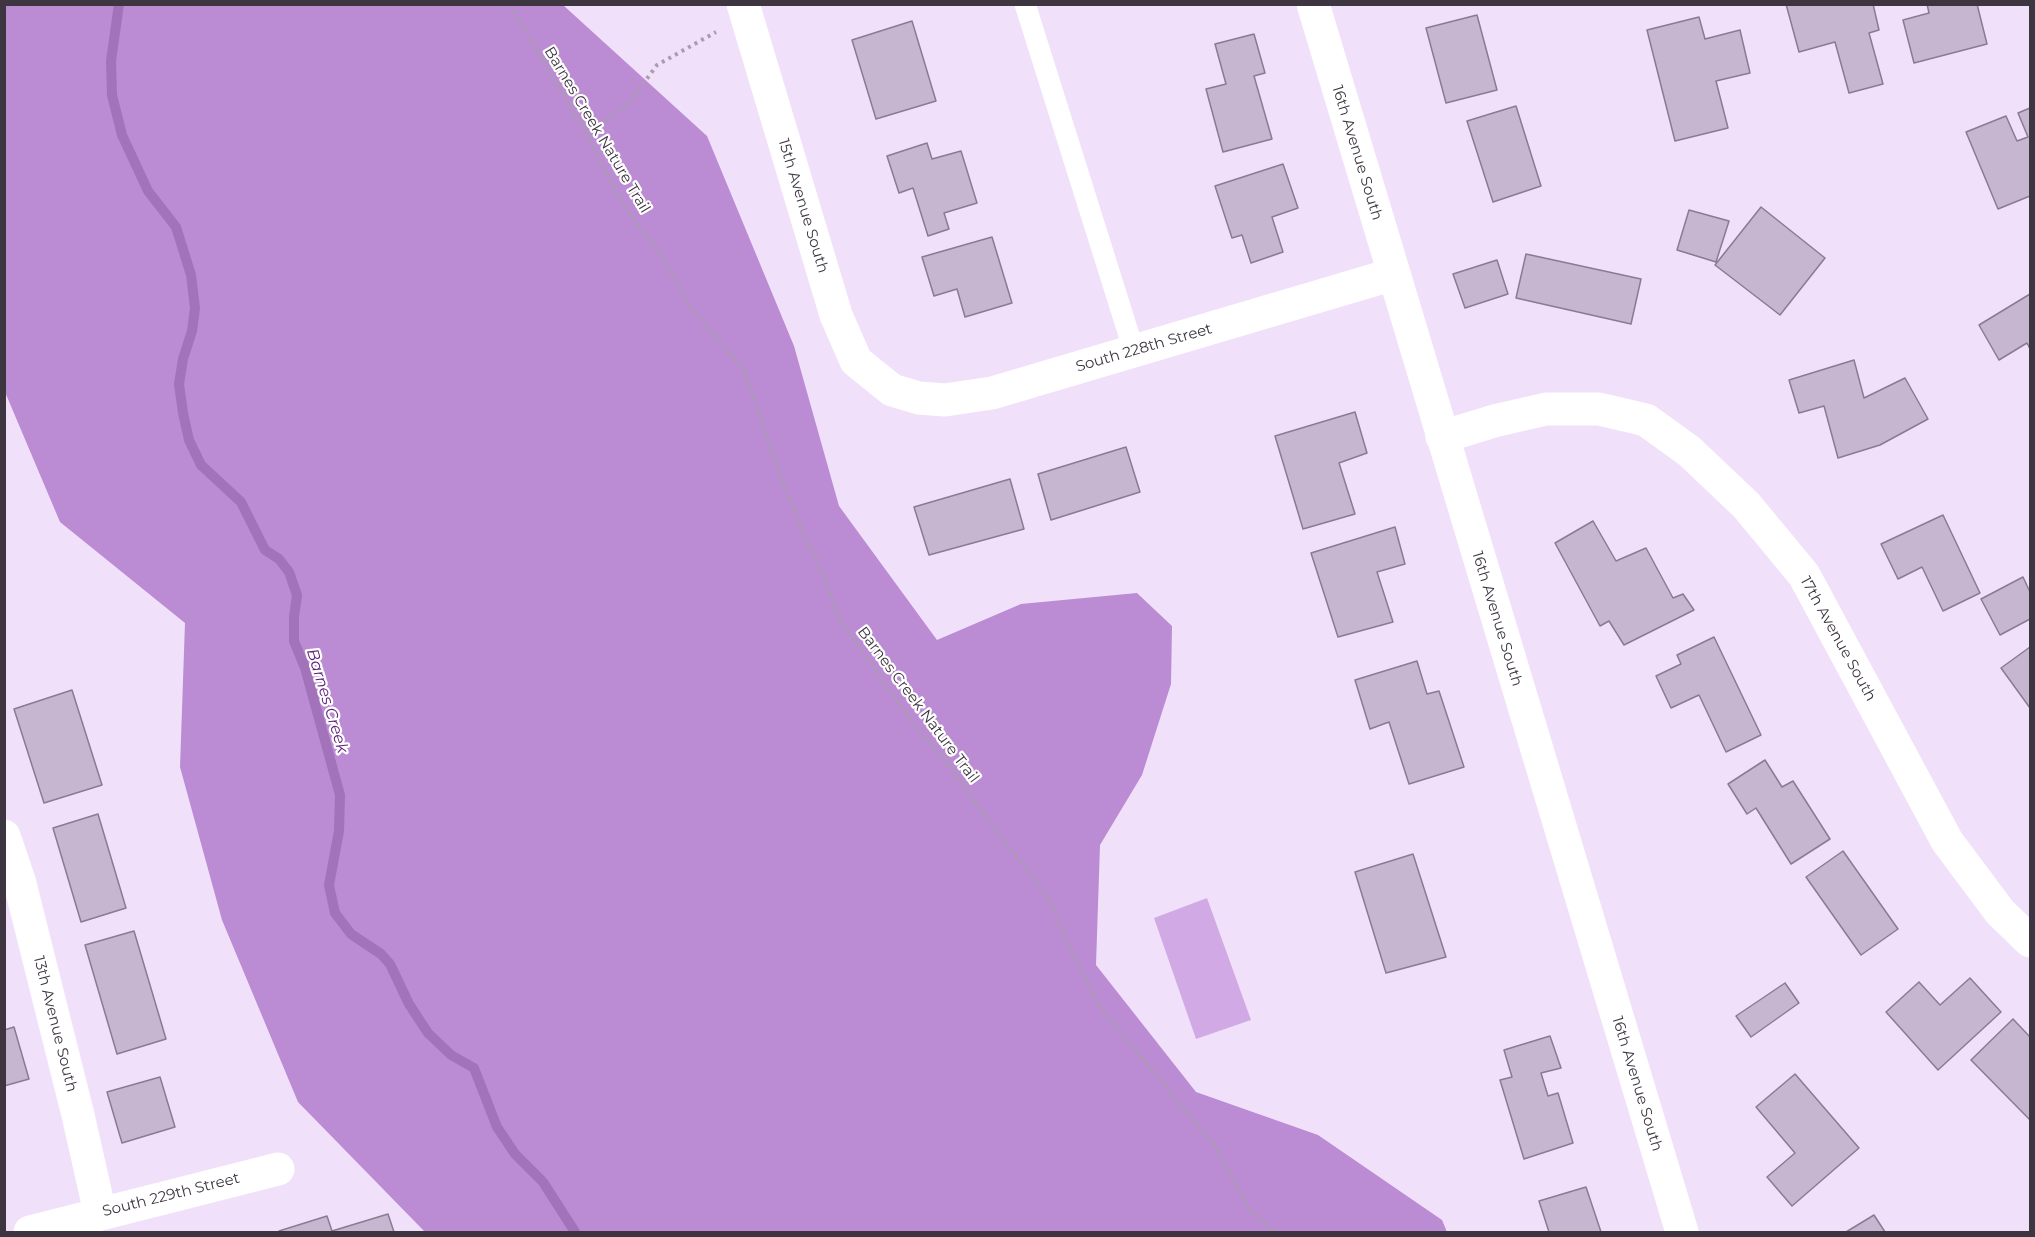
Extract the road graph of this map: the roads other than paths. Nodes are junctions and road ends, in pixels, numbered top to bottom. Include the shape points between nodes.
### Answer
1 (1026, 4) edge
2 (1313, 4) edge
3 (744, 10) edge
4 (1394, 274) junction
5 (1134, 351) junction
6 (892, 390) joint
7 (1442, 437) junction
8 (4, 836) edge
9 (2031, 941) edge
10 (278, 1169) dead end
11 (100, 1213) junction
12 (30, 1233) edge
13 (1682, 1233) edge

1 - 5 lane
2 - 4 street, 16th Avenue South
3 - 6 street, 15th Avenue South via 836,315 856,361
4 - 5 street, South 228th Street
4 - 7 street, 16th Avenue South
5 - 6 street, South 228th Street via 992,393 945,400
7 - 9 street, 17th Avenue South via 1546,409 1599,409 1646,420 1689,451 1746,505 1804,575 1947,841 2000,912
7 - 13 street, 16th Avenue South
8 - 11 street, 13th Avenue South via 19,880
10 - 11 street, South 229th Street
11 - 12 street, South 229th Street

